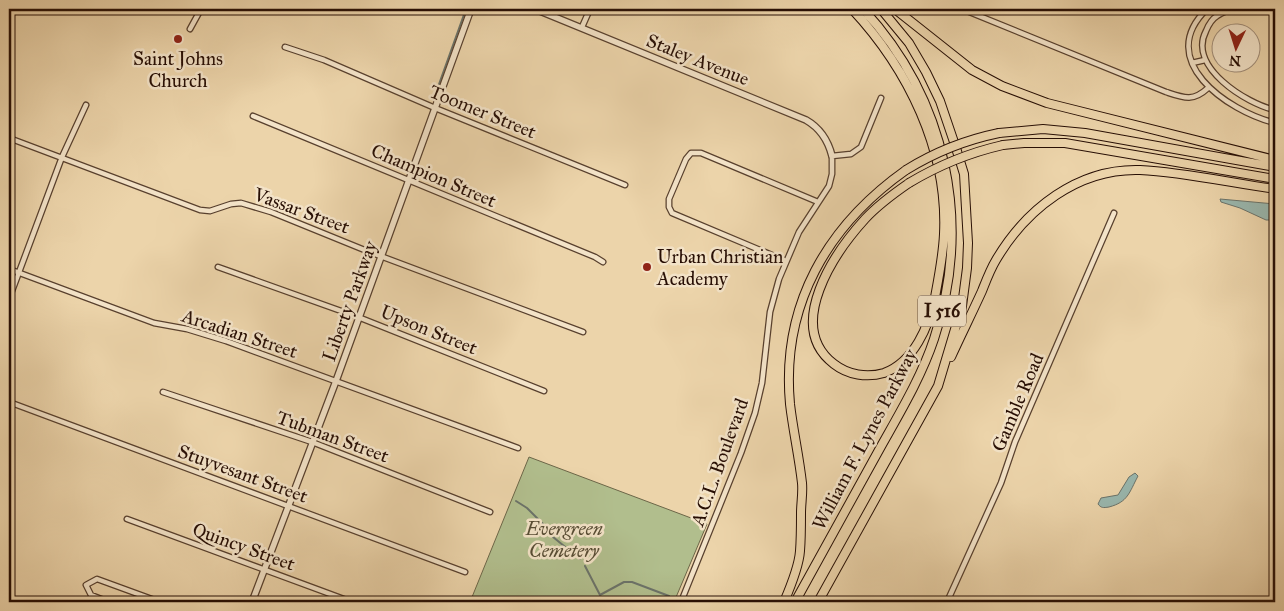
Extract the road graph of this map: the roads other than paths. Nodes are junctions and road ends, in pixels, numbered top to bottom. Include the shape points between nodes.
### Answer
1 (201, 9) edge
2 (471, 9) edge
3 (535, 9) edge
4 (590, 9) edge
5 (852, 9) edge
6 (863, 9) edge
7 (881, 9) edge
8 (895, 9) edge
9 (962, 9) edge
10 (1207, 9) edge
11 (1231, 9) edge
12 (582, 28) junction
13 (190, 29) dead end
14 (285, 47) dead end
15 (1205, 60) junction
16 (1192, 63) junction
17 (1208, 88) junction
18 (881, 98) dead end
19 (86, 105) dead end
20 (434, 108) junction
21 (1273, 109) edge
22 (252, 116) dead end
23 (1267, 121) junction
24 (1275, 123) edge
25 (9, 138) edge
26 (832, 156) junction
27 (62, 157) junction
28 (1275, 160) edge
29 (1275, 167) edge
30 (1275, 179) edge
31 (410, 181) junction
32 (626, 185) dead end
33 (1275, 189) edge
34 (818, 202) junction
35 (1114, 213) dead end
36 (381, 254) junction
37 (786, 261) junction
38 (603, 262) dead end
39 (218, 267) dead end
40 (9, 269) edge
41 (19, 272) junction
42 (9, 298) edge
43 (358, 317) junction
44 (583, 332) dead end
45 (336, 381) junction
46 (938, 386) junction
47 (544, 391) dead end
48 (163, 392) dead end
49 (9, 402) edge
50 (312, 442) junction
51 (518, 448) dead end
52 (289, 506) junction
53 (490, 512) dead end
54 (127, 519) dead end
55 (265, 570) junction
56 (465, 572) dead end
57 (109, 602) edge
58 (160, 602) edge
59 (252, 602) edge
60 (352, 602) edge
61 (681, 602) edge
62 (784, 602) edge
63 (795, 602) edge
64 (818, 602) edge
65 (947, 602) edge

1 - 13 street
2 - 20 street, Liberty Parkway
3 - 12 street, Staley Avenue
4 - 12 street
5 - 30 highway, bridge via 878,38 917,103 936,160 940,183 944,221 942,260 932,309 919,340 908,357 892,369 873,375 854,374 828,360 813,328 815,305 832,264 854,233 881,204 908,183 946,162 1002,146 1065,142
6 - 63 highway, William F. Lynes Parkway / I 516 via 887,37 912,76 937,134 949,184 951,262 944,304 921,372
7 - 46 highway, William F. Lynes Parkway / I 516 via 909,43 926,72 940,100 964,174 968,243 962,306
8 - 28 highway via 972,70 1023,95
9 - 17 street via 1166,92 1185,98 1200,95
10 - 16 street via 1192,29 1188,46
11 - 15 street via 1210,23 1204,35
12 - 26 street, Staley Avenue via 806,120 823,134
14 - 20 street, Toomer Street
15 - 16 street
15 - 21 street via 1228,87
16 - 17 street
17 - 23 street
18 - 26 street via 859,149 848,155
19 - 27 street
20 - 31 street, Liberty Parkway
20 - 32 street, Toomer Street
21 - 23 street
22 - 31 street, Champion Street
23 - 24 street
25 - 27 street, Vassar Street
26 - 34 street, A.C.L. Boulevard via 830,180
27 - 36 street, Vassar Street via 200,210 241,204 271,212
27 - 41 street
29 - 62 highway, bridge via 1085,133 1044,129 1000,133 955,145 924,159 873,195 832,240 812,277 798,317 789,391 802,485 800,554
31 - 36 street, Liberty Parkway
31 - 38 street, Champion Street
33 - 46 highway via 1139,170 1091,177 1066,188 1015,232 996,261
34 - 37 street, A.C.L. Boulevard
34 - 37 street via 701,153 691,153 686,159 668,203 672,213
35 - 65 street, Gamble Road via 1015,442 1001,483
36 - 43 street, Liberty Parkway
36 - 44 street, Vassar Street
37 - 61 street, A.C.L. Boulevard via 770,312 761,388 753,419
39 - 43 street, Upson Street
40 - 41 street, Arcadian Street
41 - 42 street
41 - 45 street, Arcadian Street via 154,323 226,341
43 - 45 street, Liberty Parkway
43 - 47 street, Upson Street
45 - 50 street, Liberty Parkway
45 - 51 street, Arcadian Street
46 - 64 highway, William F. Lynes Parkway / I 516
48 - 50 street, Tubman Street
49 - 52 street, Stuyvesant Street
50 - 52 street, Liberty Parkway
50 - 53 street, Tubman Street
52 - 55 street, Liberty Parkway
52 - 56 street, Stuyvesant Street
54 - 55 street, Quincy Street
55 - 59 street, Liberty Parkway
55 - 60 street, Quincy Street
57 - 58 street via 91,595 86,585 97,579

